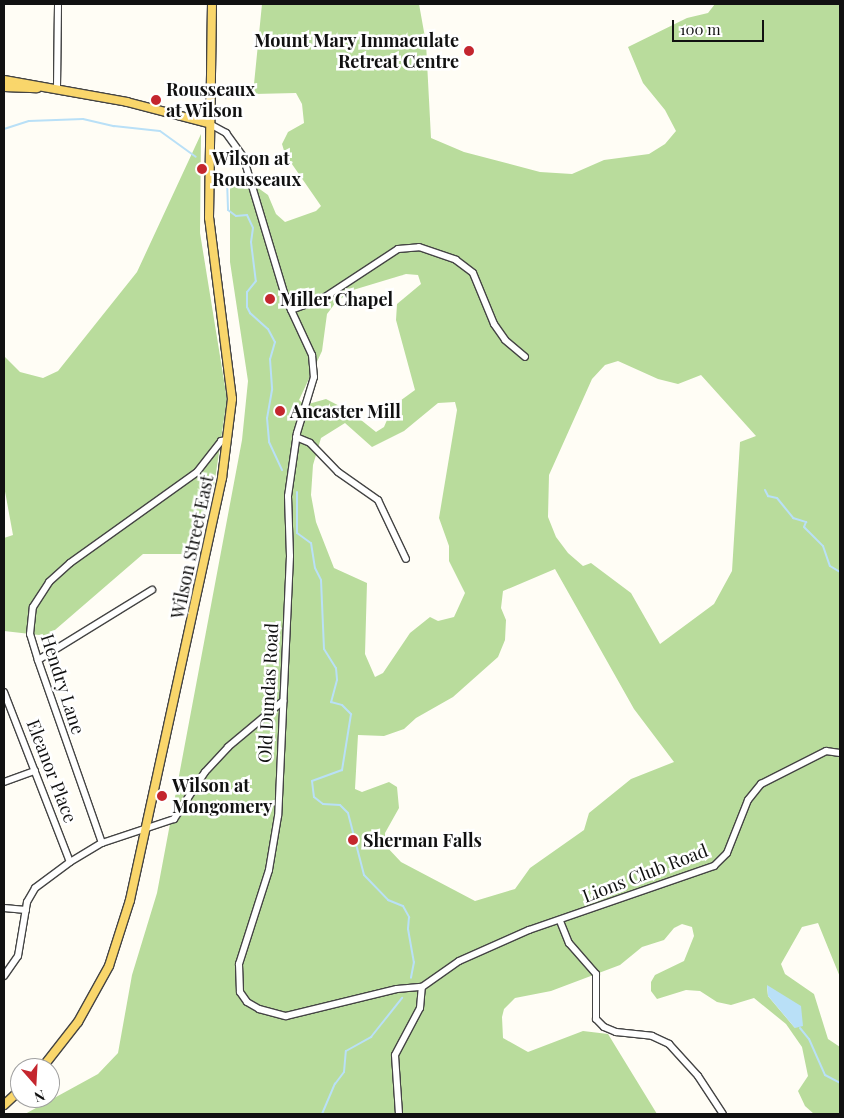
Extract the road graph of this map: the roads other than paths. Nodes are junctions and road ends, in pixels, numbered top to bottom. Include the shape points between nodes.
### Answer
1 (58, 4) edge
2 (212, 4) edge
3 (4, 80) edge
4 (4, 87) edge
5 (57, 87) junction
6 (208, 123) junction
7 (291, 310) junction
8 (525, 357) dead end
9 (296, 436) junction
10 (227, 440) junction
11 (406, 559) dead end
12 (152, 590) dead end
13 (38, 660) junction
14 (4, 692) edge
15 (283, 701) junction
16 (840, 753) edge
17 (35, 771) junction
18 (4, 782) edge
19 (147, 828) junction
20 (102, 843) junction
21 (70, 862) junction
22 (4, 908) edge
23 (26, 910) junction
24 (560, 921) junction
25 (4, 976) edge
26 (419, 987) junction
27 (50, 1058) edge
28 (399, 1114) edge
29 (723, 1114) edge

1 - 5 street
2 - 6 main road, Wilson Street East
3 - 5 main road
4 - 5 main road
5 - 6 main road
6 - 7 street, Old Dundas Road via 226,133 243,156 276,272
6 - 10 main road, Wilson Street East via 211,249 231,382
7 - 8 street via 322,298 398,249 419,247 456,260 473,273 494,324 505,340
7 - 9 street, Old Dundas Road via 312,355 314,377
9 - 11 street via 310,443 338,472 378,500
9 - 15 street, Old Dundas Road via 288,496 290,556
10 - 13 street, Hendry Lane via 221,441 197,472 70,563 49,582 33,607 30,619 30,634
10 - 19 main road, Wilson Street East
12 - 13 street
13 - 20 street, Hendry Lane
14 - 17 street, Eleanor Place
15 - 19 street via 228,747 205,772 174,819
15 - 26 street, Old Dundas Road via 273,845 269,870 239,964 240,992 258,1009 286,1016
16 - 24 street, Lions Club Road via 826,751 761,784 748,800 727,853 714,866
17 - 18 street
17 - 21 street, Eleanor Place
19 - 20 street
19 - 27 main road, Wilson Street East via 130,900 109,966 78,1022
20 - 21 street
21 - 23 street via 35,888
22 - 23 street
23 - 25 street via 18,956
24 - 26 street, Lions Club Road via 529,930 459,960
24 - 29 street via 569,943 596,974 596,1019 616,1032 652,1036 669,1044 698,1076
26 - 28 street via 420,1008 395,1055

